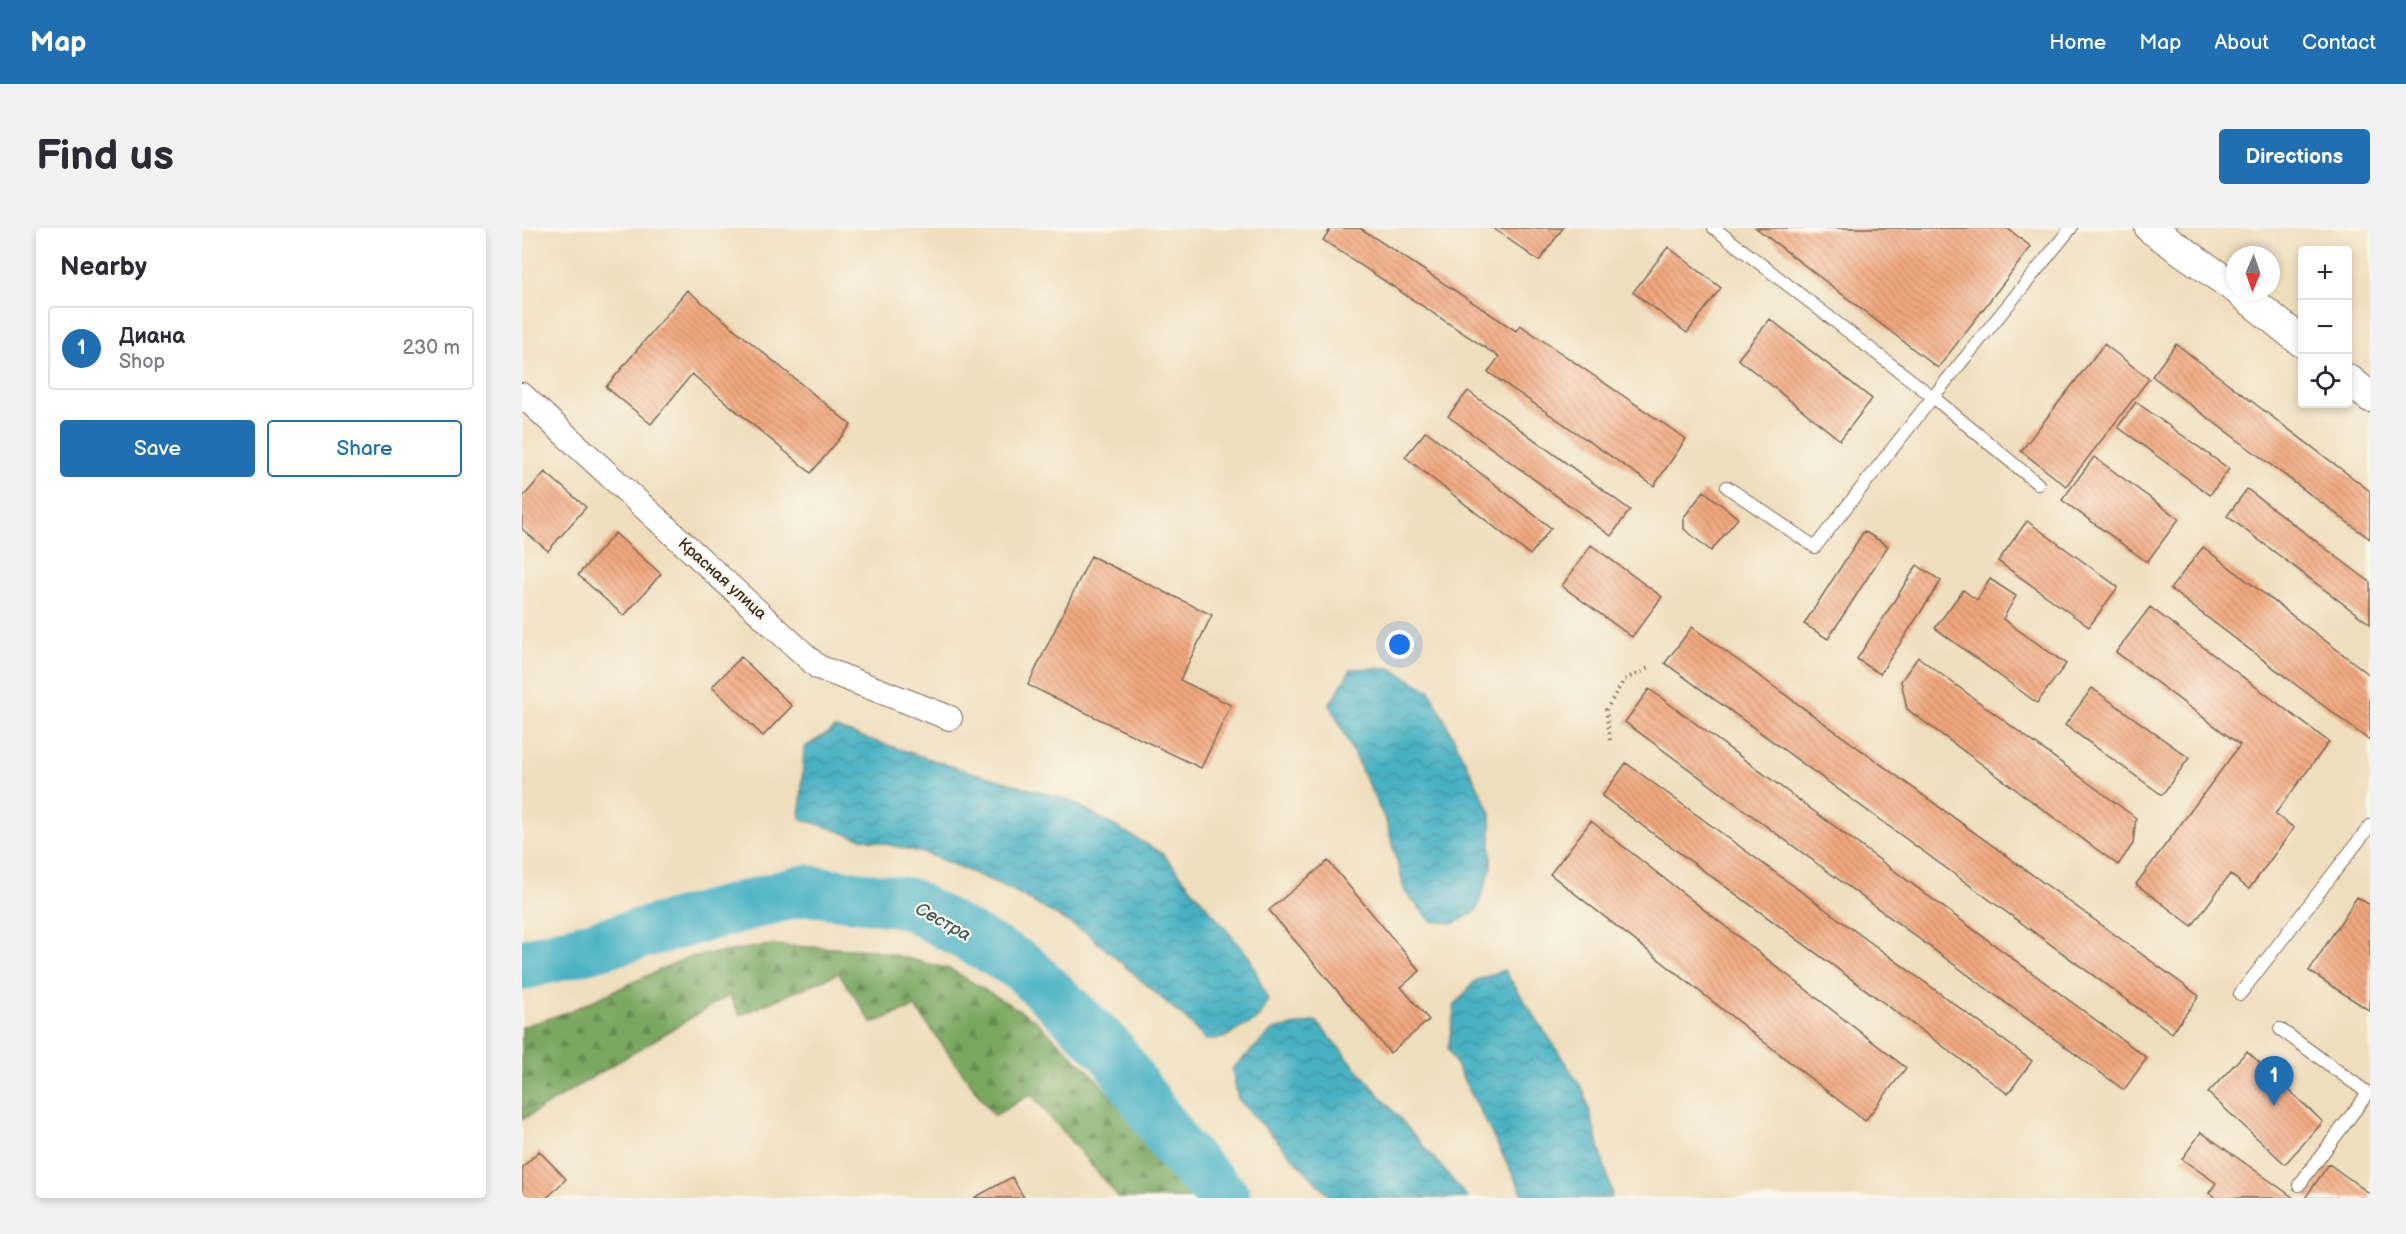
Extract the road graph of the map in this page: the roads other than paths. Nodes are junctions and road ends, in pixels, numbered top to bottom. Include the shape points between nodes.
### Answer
1 (1714, 228) edge
2 (2071, 228) edge
3 (2150, 228) edge
4 (2226, 282) edge
5 (2250, 300) edge
6 (2298, 339) edge
7 (2352, 382) edge
8 (522, 395) edge
9 (1933, 397) junction
10 (2370, 397) edge
11 (2038, 484) dead end
12 (1727, 487) dead end
13 (950, 718) dead end
14 (2370, 826) edge
15 (2240, 994) dead end
16 (2280, 1029) dead end
17 (2299, 1185) dead end

1 - 9 lane
2 - 9 lane
3 - 4 street
5 - 6 street
7 - 10 street
8 - 13 street, Красная улица via 818,667
9 - 11 lane
9 - 12 lane via 1815,547
14 - 15 lane
16 - 17 lane via 2368,1093

